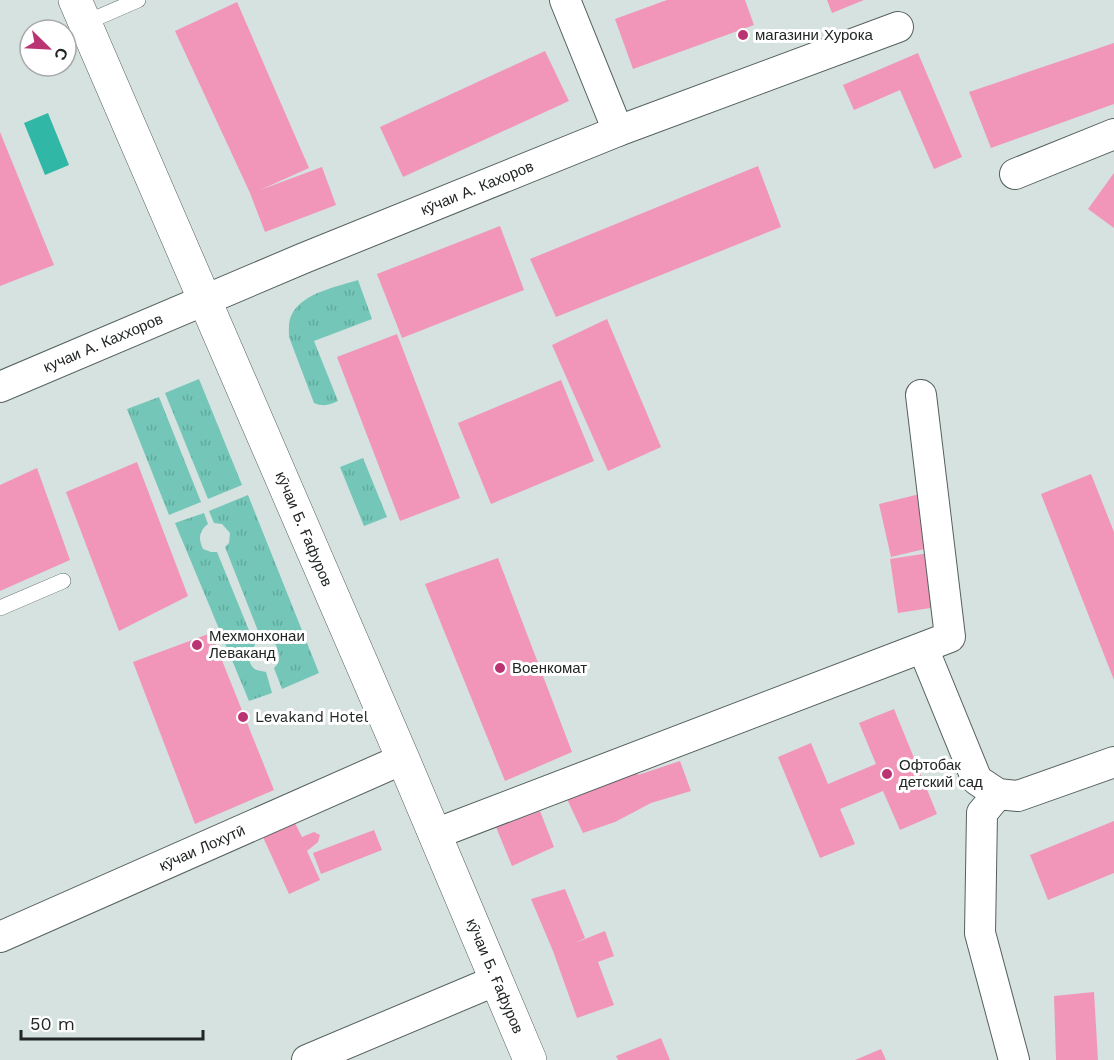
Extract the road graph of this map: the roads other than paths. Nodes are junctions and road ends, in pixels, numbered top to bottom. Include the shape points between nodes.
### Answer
1 (138, 0) edge
2 (566, 0) edge
3 (80, 12) edge
4 (898, 27) dead end
5 (618, 130) junction
6 (1114, 134) edge
7 (1015, 174) dead end
8 (206, 300) junction
9 (1, 385) edge
10 (921, 395) dead end
11 (63, 581) dead end
12 (0, 608) edge
13 (923, 648) junction
14 (403, 759) junction
15 (1114, 762) edge
16 (998, 794) junction
17 (435, 834) junction
18 (0, 936) edge
19 (496, 980) junction
20 (307, 1060) edge
21 (530, 1060) edge
22 (1014, 1060) edge

1 - 3 lane
2 - 5 street
3 - 8 street, кӯчаи Б. Ғафуров
4 - 5 street, кӯчаи А. Кахоров
5 - 8 street, кӯчаи А. Кахоров
6 - 7 street
8 - 9 street, кучаи А. Каххоров
8 - 14 street, кӯчаи Б. Ғафуров
10 - 13 street via 950,638
11 - 12 lane
13 - 16 street via 977,780
13 - 17 street
14 - 17 street, кӯчаи Б. Ғафуров
14 - 18 street, кӯчаи Лохутӣ
15 - 16 street via 1018,796
16 - 22 street via 982,813 980,933
17 - 19 street, кӯчаи Б. Ғафуров
19 - 20 street
19 - 21 street, кӯчаи Б. Ғафуров

